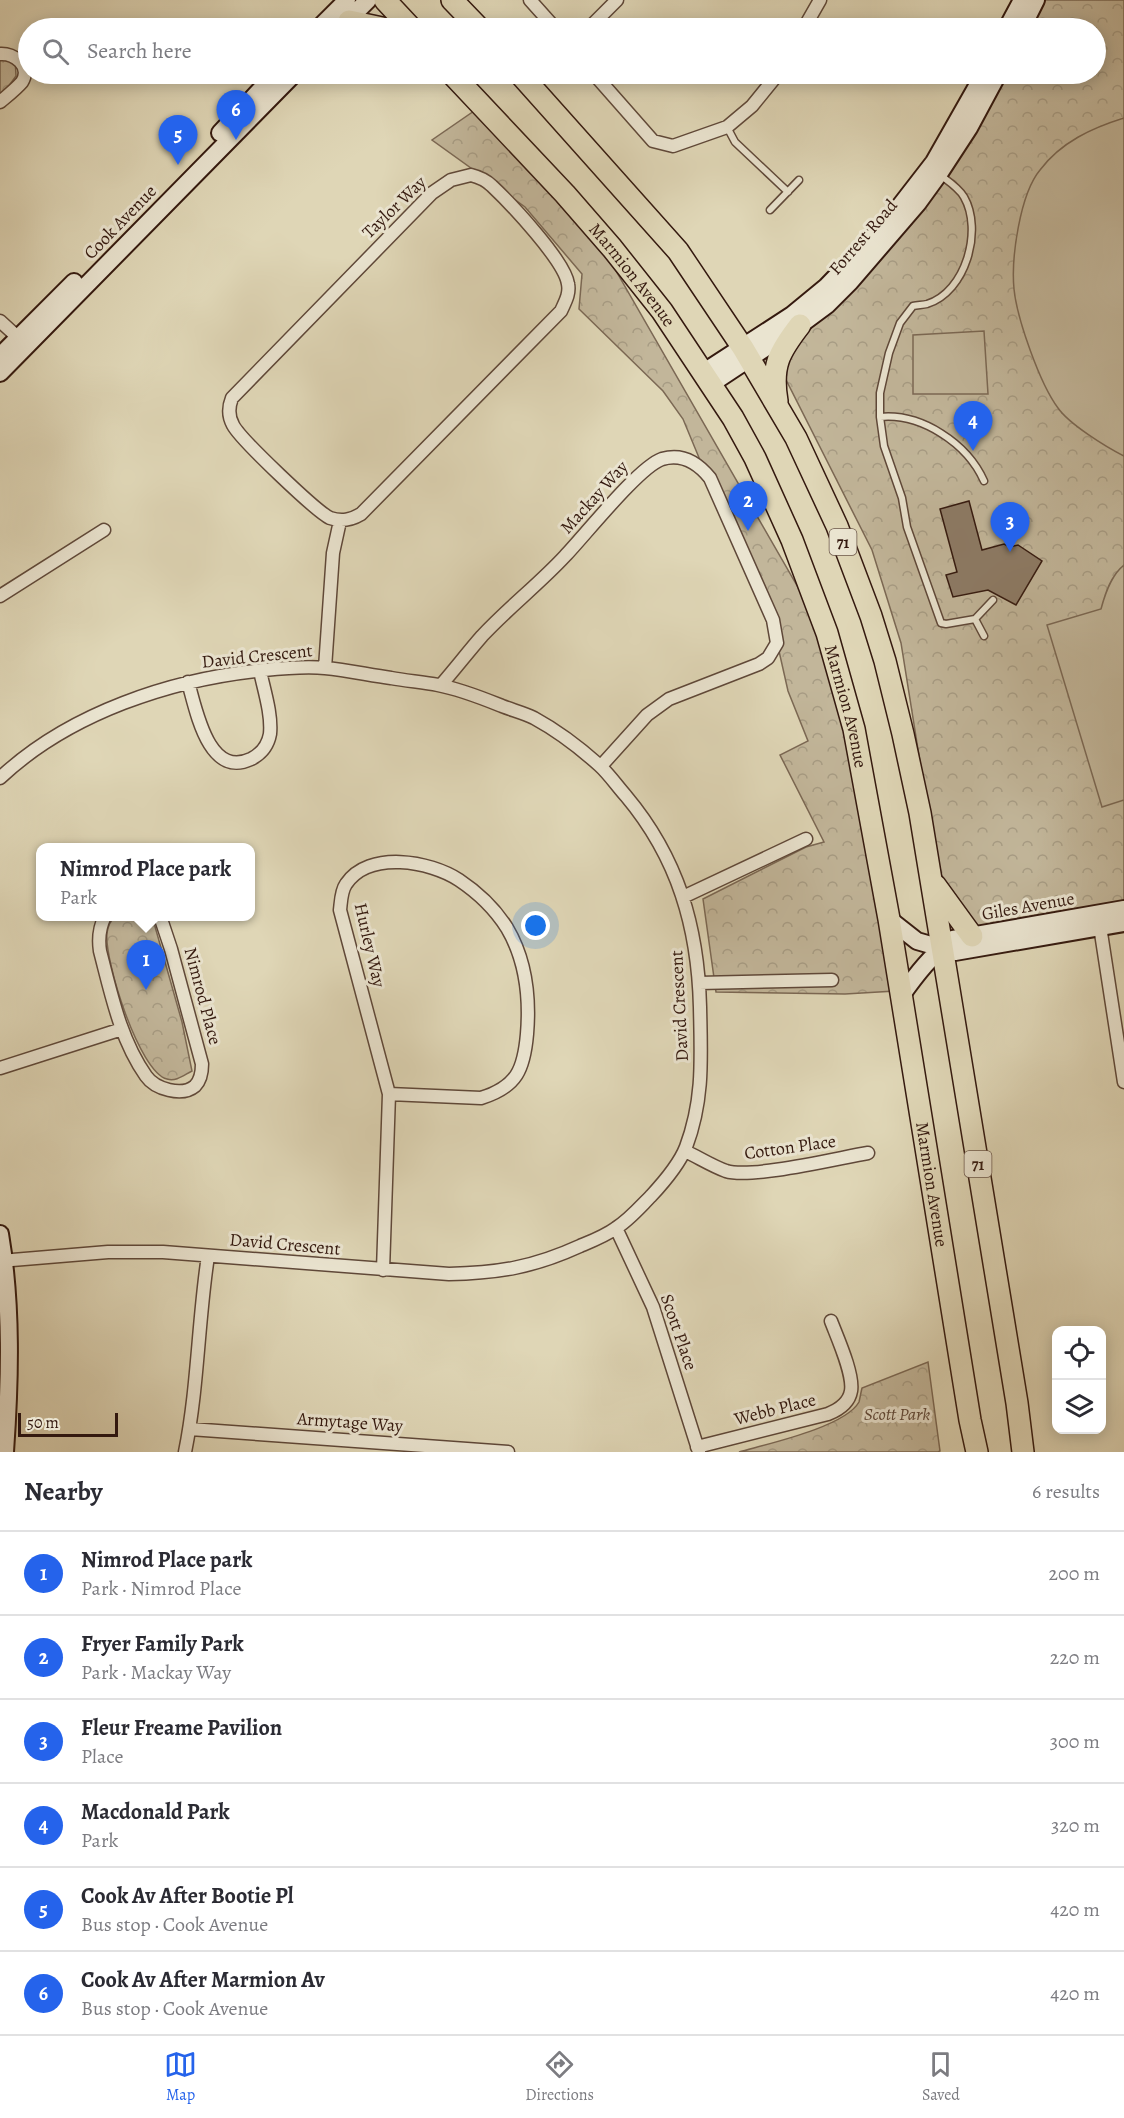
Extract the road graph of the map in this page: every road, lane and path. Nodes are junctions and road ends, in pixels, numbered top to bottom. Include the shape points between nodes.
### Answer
1 (368, 0) edge
2 (385, 0) edge
3 (452, 0) edge
4 (530, 0) edge
5 (617, 0) edge
6 (820, 0) edge
7 (1022, 0) edge
8 (1036, 0) edge
9 (345, 16) edge
10 (402, 18) edge
11 (469, 18) edge
12 (546, 18) edge
13 (599, 18) edge
14 (810, 18) edge
15 (1012, 18) edge
16 (1027, 18) edge
17 (0, 54) edge
18 (18, 60) edge
19 (20, 84) edge
20 (266, 84) edge
21 (284, 84) edge
22 (446, 84) edge
23 (461, 84) edge
24 (529, 84) edge
25 (603, 84) edge
26 (770, 84) edge
27 (979, 84) edge
28 (993, 84) edge
29 (0, 102) edge
30 (479, 104) junction
31 (727, 127) junction
32 (934, 171) junction
33 (799, 180) dead end
34 (788, 192) junction
35 (770, 210) dead end
36 (0, 321) edge
37 (800, 325) junction
38 (22, 341) junction
39 (746, 353) junction
40 (0, 356) edge
41 (0, 373) edge
42 (708, 378) junction
43 (777, 404) junction
44 (880, 417) junction
45 (984, 481) dead end
46 (340, 520) junction
47 (104, 530) dead end
48 (0, 596) edge
49 (993, 600) dead end
50 (975, 619) junction
51 (984, 636) dead end
52 (325, 668) junction
53 (260, 670) junction
54 (188, 682) junction
55 (441, 685) junction
56 (601, 766) junction
57 (0, 778) edge
58 (806, 839) dead end
59 (930, 877) junction
60 (683, 897) junction
61 (1124, 909) edge
62 (889, 919) junction
63 (1099, 920) junction
64 (102, 921) edge
65 (162, 921) edge
66 (1124, 923) edge
67 (972, 936) junction
68 (942, 947) junction
69 (832, 980) dead end
70 (699, 983) junction
71 (902, 996) junction
72 (122, 1029) junction
73 (0, 1068) edge
74 (1124, 1082) edge
75 (389, 1094) junction
76 (685, 1150) junction
77 (868, 1153) dead end
78 (616, 1228) junction
79 (0, 1234) edge
80 (208, 1256) junction
81 (2, 1261) edge
82 (383, 1270) junction
83 (831, 1321) dead end
84 (190, 1429) junction
85 (698, 1450) edge
86 (5, 1452) edge
87 (185, 1452) edge
88 (508, 1452) edge
89 (977, 1452) edge
90 (1023, 1452) edge

1 - 9 street
2 - 10 highway
3 - 11 highway
4 - 12 street
5 - 13 street
6 - 14 street
7 - 15 street
8 - 16 street
17 - 18 street
19 - 29 street
20 - 38 street, Cook Avenue
21 - 38 street, Cook Avenue
22 - 30 highway via 472,104
23 - 30 highway, Marmion Avenue
24 - 39 highway, 71 via 678,251
25 - 31 street via 653,141 673,146
26 - 31 street
27 - 32 street, Forrest Road
28 - 32 street, Forrest Road via 969,128
30 - 42 highway, Marmion Avenue via 612,248
31 - 34 lane via 735,142
32 - 37 street, Forrest Road via 918,203 858,273
32 - 39 street, Forrest Road via 826,287
32 - 44 lane via 963,194 971,239 959,277 950,289 928,304 913,306 900,322 879,393
33 - 34 lane
34 - 35 lane
36 - 38 street
37 - 39 street, Forrest Road
37 - 43 highway via 777,359
38 - 40 street, Cook Avenue
38 - 41 street, Cook Avenue
39 - 42 street, Forrest Road
39 - 43 highway, 71
42 - 62 highway, Marmion Avenue via 775,499 827,633 854,729
43 - 59 highway, 71 via 837,526 871,615 903,734
44 - 45 lane via 918,421 933,429 974,462
44 - 50 lane via 884,446 902,498 907,527 941,623
46 - 46 street, Taylor Way via 352,520 361,514 561,311 565,302 569,285 560,263 491,185 478,177 461,176 432,193 231,398 229,417 241,436 319,512
46 - 52 street via 333,553
47 - 48 street
49 - 50 lane
50 - 51 lane
52 - 53 street, David Crescent
52 - 55 street, David Crescent
53 - 54 street, David Crescent
53 - 54 street via 270,735 266,746 249,760 236,762 212,750
54 - 57 street, David Crescent via 146,693 92,718 54,738
55 - 56 street, David Crescent via 533,718
55 - 56 street, Mackay Way via 644,469 662,459 689,460 710,478 773,620 777,642 768,658 759,664 669,699 647,716
56 - 60 street, David Crescent via 658,840
58 - 60 street
59 - 67 highway
59 - 68 highway, 71
60 - 70 street, David Crescent
61 - 63 street, Giles Avenue
62 - 68 street, Giles Avenue via 917,941
62 - 71 highway, Marmion Avenue
63 - 66 street, Giles Avenue
63 - 67 street, Giles Avenue
63 - 68 street, Giles Avenue via 955,952
63 - 74 street
64 - 72 street, Nimrod Place via 100,951
65 - 72 street, Nimrod Place via 200,1055 200,1079 186,1090 156,1086 147,1078
67 - 68 street, Giles Avenue via 953,939
68 - 71 street, Giles Avenue
68 - 90 highway, 71
69 - 70 street
70 - 76 street, David Crescent via 701,1084
71 - 89 highway, Marmion Avenue
72 - 73 street
75 - 75 street, Hurley Way via 481,1098 495,1094 516,1077 522,1065 528,1025 524,971 511,938 493,910 458,879 405,862 380,863 355,874 345,885 340,910
75 - 82 street, Hurley Way
76 - 77 street, Cotton Place via 726,1171 739,1173
76 - 78 street, David Crescent via 664,1182
78 - 82 street, David Crescent via 556,1257 517,1269 449,1275
78 - 85 street, Scott Place via 653,1307
79 - 81 street
80 - 81 street, David Crescent via 108,1252
80 - 82 street, David Crescent
80 - 84 street
81 - 86 street via 8,1329
83 - 85 street, Webb Place via 850,1382 851,1391 841,1407
84 - 87 street
84 - 88 street, Armytage Way

